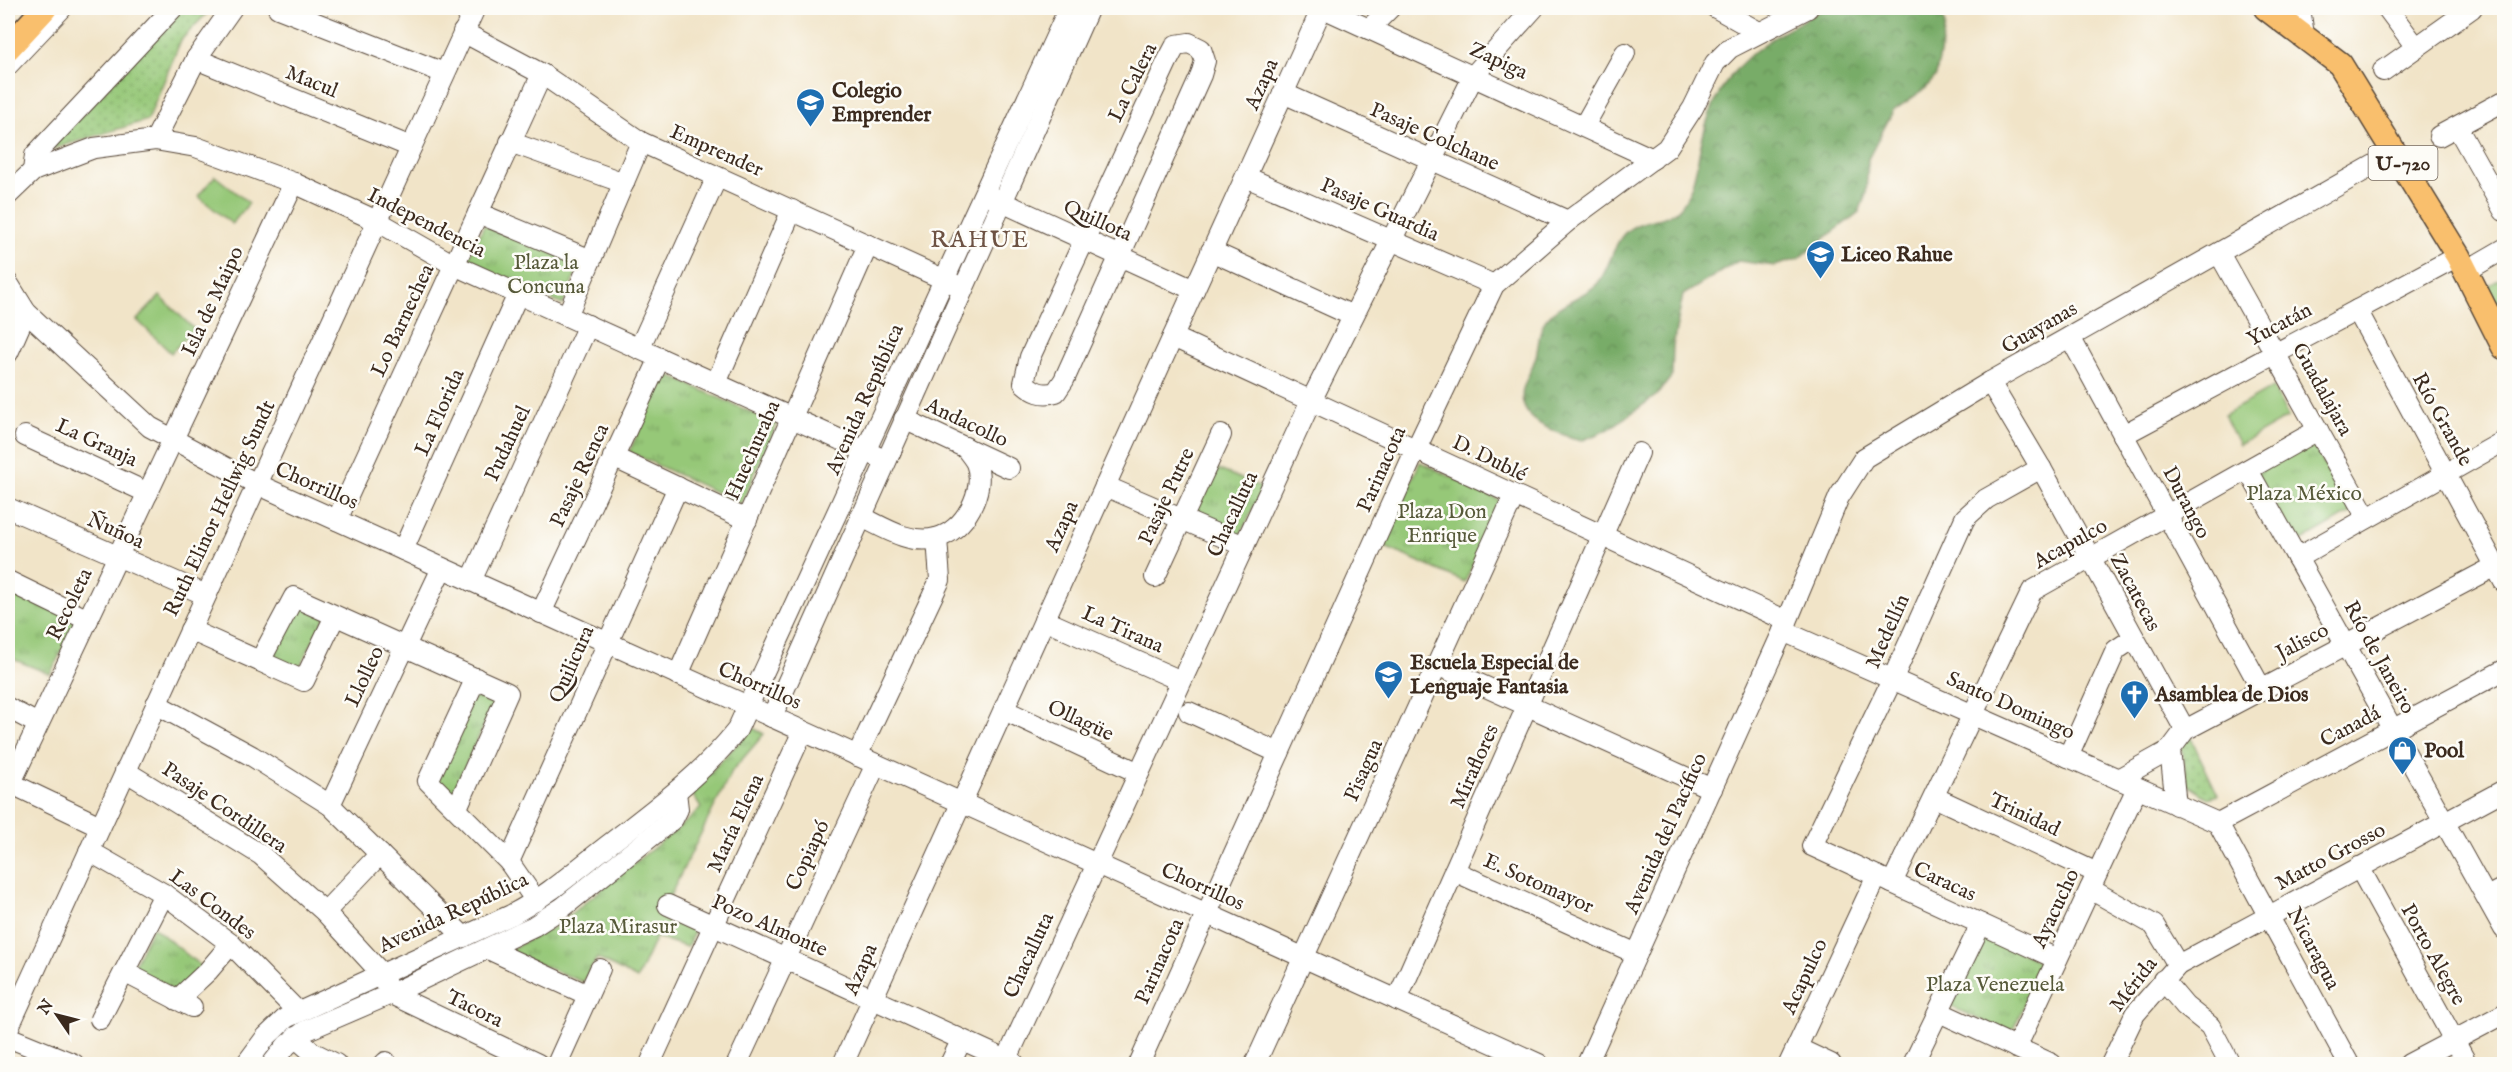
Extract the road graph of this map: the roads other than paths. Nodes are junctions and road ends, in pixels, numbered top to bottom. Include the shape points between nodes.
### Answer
1 (32, 8) edge
2 (45, 8) edge
3 (62, 8) edge
4 (232, 8) edge
5 (278, 8) edge
6 (474, 8) edge
7 (1069, 8) edge
8 (1089, 8) edge
9 (1322, 8) edge
10 (1390, 8) edge
11 (1534, 8) edge
12 (1716, 8) edge
13 (1809, 8) edge
14 (2300, 8) edge
15 (2387, 8) edge
16 (2472, 8) edge
17 (166, 10) edge
18 (2274, 10) edge
19 (1792, 12) edge
20 (1369, 29) junction
21 (463, 32) junction
22 (1759, 32) junction
23 (8, 34) edge
24 (2304, 35) junction
25 (2416, 47) junction
26 (8, 48) edge
27 (1624, 53) dead end
28 (196, 59) junction
29 (8, 65) edge
30 (2383, 71) dead end
31 (444, 73) junction
32 (542, 74) junction
33 (1474, 75) junction
34 (1283, 93) junction
35 (2505, 101) edge
36 (1584, 126) junction
37 (2457, 127) junction
38 (2439, 136) dead end
39 (155, 140) junction
40 (510, 142) junction
41 (641, 142) junction
42 (411, 147) junction
43 (2397, 152) junction
44 (1653, 159) junction
45 (1431, 160) junction
46 (33, 171) junction
47 (717, 177) junction
48 (1246, 177) junction
49 (294, 183) junction
50 (624, 183) junction
51 (982, 193) junction
52 (8, 195) edge
53 (1003, 203) junction
54 (792, 210) junction
55 (2505, 211) edge
56 (478, 213) junction
57 (377, 221) junction
58 (1568, 222) junction
59 (1084, 240) junction
60 (1391, 240) junction
61 (867, 245) junction
62 (2505, 249) edge
63 (1211, 252) junction
64 (2219, 253) junction
65 (1120, 256) junction
66 (591, 260) junction
67 (2462, 264) junction
68 (454, 265) junction
69 (944, 279) junction
70 (8, 283) edge
71 (1494, 285) junction
72 (965, 288) junction
73 (1194, 290) junction
74 (518, 294) junction
75 (2357, 310) junction
76 (26, 312) junction
77 (567, 316) junction
78 (1353, 316) junction
79 (588, 325) junction
80 (1173, 337) junction
81 (2070, 337) junction
82 (2505, 347) edge
83 (639, 349) junction
84 (8, 353) edge
85 (2275, 353) junction
86 (660, 358) junction
87 (1990, 382) junction
88 (716, 383) junction
89 (1311, 400) junction
90 (793, 418) junction
91 (904, 419) junction
92 (2318, 430) junction
93 (1221, 435) dead end
94 (2123, 435) junction
95 (25, 436) dead end
96 (174, 439) junction
97 (2505, 441) edge
98 (965, 447) junction
99 (1416, 449) junction
100 (867, 451) junction
101 (1639, 453) dead end
102 (613, 458) junction
103 (885, 460) junction
104 (1009, 468) dead end
105 (2041, 468) junction
106 (2248, 470) junction
107 (2446, 474) junction
108 (257, 484) junction
109 (1106, 486) junction
110 (678, 487) junction
111 (148, 493) junction
112 (1514, 496) junction
113 (8, 508) edge
114 (860, 516) junction
115 (2166, 516) junction
116 (1182, 518) junction
117 (2367, 518) junction
118 (337, 520) junction
119 (747, 520) junction
120 (1602, 536) junction
121 (937, 538) junction
122 (1244, 546) junction
123 (403, 550) junction
124 (118, 557) junction
125 (2090, 558) junction
126 (2297, 558) junction
127 (442, 568) junction
128 (2500, 574) edge
129 (1155, 577) dead end
130 (8, 581) edge
131 (471, 581) junction
132 (206, 595) junction
133 (541, 613) junction
134 (335, 616) junction
135 (88, 620) junction
136 (1044, 620) junction
137 (1785, 626) junction
138 (190, 630) junction
139 (2133, 638) junction
140 (607, 642) junction
141 (2346, 645) junction
142 (404, 646) junction
143 (261, 661) junction
144 (1437, 665) junction
145 (2505, 670) edge
146 (678, 675) junction
147 (476, 678) junction
148 (1893, 678) junction
149 (1181, 681) junction
150 (2262, 690) junction
151 (156, 704) junction
152 (1528, 705) junction
153 (749, 707) junction
154 (8, 708) edge
155 (1004, 710) junction
156 (1189, 712) dead end
157 (1974, 715) junction
158 (772, 717) junction
159 (38, 724) junction
160 (2185, 730) junction
161 (2393, 730) junction
162 (803, 731) junction
163 (2170, 750) junction
164 (1279, 753) junction
165 (857, 756) junction
166 (2068, 757) junction
167 (876, 764) junction
168 (125, 771) junction
169 (1139, 773) junction
170 (2118, 779) junction
171 (8, 784) edge
172 (2137, 788) junction
173 (1712, 789) junction
174 (2505, 790) edge
175 (676, 792) junction
176 (1934, 797) junction
177 (962, 803) junction
178 (692, 804) dead end
179 (2176, 805) junction
180 (330, 806) junction
181 (457, 808) junction
182 (670, 822) junction
183 (2444, 822) junction
184 (2218, 823) junction
185 (100, 826) junction
186 (607, 846) junction
187 (1812, 846) joint
188 (89, 851) junction
189 (380, 854) junction
190 (509, 862) junction
191 (1097, 864) junction
192 (615, 866) junction
193 (2359, 867) junction
194 (1454, 871) junction
195 (1885, 880) junction
196 (2093, 881) junction
197 (2505, 888) edge
198 (164, 894) junction
199 (2487, 897) junction
200 (536, 901) junction
201 (668, 905) dead end
202 (325, 912) junction
203 (1206, 914) junction
204 (2270, 915) junction
205 (1981, 924) junction
206 (714, 926) junction
207 (2505, 929) edge
208 (464, 937) junction
209 (231, 944) junction
210 (488, 949) junction
211 (1637, 954) junction
212 (786, 958) junction
213 (1304, 958) junction
214 (2057, 959) junction
215 (2178, 965) junction
216 (600, 969) dead end
217 (124, 972) junction
218 (381, 973) junction
219 (2163, 980) junction
220 (391, 994) junction
221 (588, 995) junction
222 (873, 998) junction
223 (1397, 1000) junction
224 (297, 1011) junction
225 (1939, 1012) junction
226 (2505, 1014) edge
227 (100, 1019) dead end
228 (8, 1029) edge
229 (8, 1037) edge
230 (295, 1037) junction
231 (2454, 1040) junction
232 (961, 1041) junction
233 (2016, 1048) junction
234 (1793, 1056) edge
235 (1262, 1062) edge
236 (1011, 1063) edge
237 (74, 1065) edge
238 (246, 1065) edge
239 (272, 1065) edge
240 (336, 1065) edge
241 (538, 1065) edge
242 (556, 1065) edge
243 (650, 1065) edge
244 (737, 1065) edge
245 (843, 1065) edge
246 (950, 1065) edge
247 (1139, 1065) edge
248 (1539, 1065) edge
249 (1587, 1065) edge
250 (1831, 1065) edge
251 (1913, 1065) edge
252 (2052, 1065) edge
253 (2111, 1065) edge
254 (2230, 1065) edge
255 (2349, 1065) edge
256 (2409, 1065) edge
257 (2467, 1065) edge

1 - 23 main road
2 - 26 main road
3 - 29 street
4 - 28 street
5 - 31 street
6 - 21 street, Ruth Elinor Hellwig Sundt
7 - 51 street, Avenida República
8 - 53 street
9 - 20 street, Zapiga
9 - 34 street, Azapa
10 - 20 street
11 - 33 street, Chacalluta
12 - 22 street
13 - 19 street, Parinacota
14 - 24 street
15 - 25 street
16 - 25 street
17 - 46 street via 35,155
18 - 24 main road, U-720
19 - 22 street, Parinacota
20 - 33 street, Zapiga
21 - 31 street, Ruth Elinor Hellwig Sundt
21 - 32 street, Emprender
22 - 44 street, Parinacota via 1739,41 1715,63 1693,108 1667,148
24 - 43 main road, U-720 via 2340,64
25 - 30 street
27 - 36 street
28 - 39 street
28 - 42 street, Macul
31 - 42 street, Ruth Elinor Hellwig Sundt
32 - 40 street, Lo Barnechea
32 - 41 street, Emprender
33 - 36 street, Zapiga
33 - 45 street, Chacalluta
34 - 45 street, Pasaje Colchane
34 - 48 street, Azapa
35 - 37 street
36 - 44 street, Zapiga
37 - 38 street
37 - 55 street
39 - 46 street, Independencia via 94,148
39 - 49 street, Independencia via 196,147
40 - 50 street
40 - 56 street, Lo Barnechea
41 - 47 street, Emprender
41 - 50 street
42 - 57 street, Ruth Elinor Hellwig Sundt
43 - 64 street, Guayanas
43 - 67 main road, U-720
44 - 58 street, Parinacota
45 - 58 street, Pasaje Colchane
45 - 60 street, Chacalluta
46 - 52 street, Independencia
47 - 54 street, Emprender
47 - 83 street
48 - 60 street, Pasaje Guardia
48 - 63 street, Azapa
49 - 57 street, Independencia
49 - 96 street, Isla de Maipo
50 - 66 street
51 - 53 street, Quillota
51 - 69 street, Avenida República
53 - 59 street, Quillota
53 - 72 street
54 - 61 street, Emprender
54 - 88 street
56 - 66 street
56 - 68 street, Lo Barnechea
57 - 68 street, Independencia
57 - 108 street, Ruth Elinor Hellwig Sundt
58 - 71 street, Parinacota
59 - 65 street, Quillota
59 - 65 street, La Calera via 1024,372 1024,383 1034,391 1056,392
59 - 65 street, La Calera via 1176,45 1189,43 1200,48 1205,61 1202,75
60 - 71 street, Pasaje Guardia
60 - 78 street, Chacalluta
61 - 69 street, Emprender
61 - 90 street, Huechuraba
62 - 67 street, Yucatán
63 - 73 street, Azapa
63 - 78 street
64 - 81 street, Guayanas
64 - 85 street, Guadalajara
65 - 73 street, Quillota
66 - 77 street
67 - 75 street, Yucatán
67 - 82 main road, U-720
68 - 74 street, Independencia
68 - 118 street, Lo Barnechea
69 - 72 street, Emprender
69 - 100 street, Avenida República
70 - 76 street, Chorrillos
71 - 99 street, Parinacota
72 - 91 street
73 - 80 street, Azapa
74 - 77 street, Independencia
74 - 123 street, La Florida
75 - 85 street, Yucatán
75 - 107 street, Río Grande
76 - 84 street
76 - 96 street, Chorrillos via 150,427
77 - 79 street, Independencia
78 - 89 street, Chacalluta
79 - 83 street, Independencia
79 - 131 street, Pudahuel
80 - 89 street, D. Dublé
80 - 109 street, Azapa
81 - 87 street, Guayanas
81 - 94 street, Durango
83 - 86 street, Independencia
85 - 92 street, Guadalajara
85 - 94 street, Yucatán
86 - 88 street, Independencia
86 - 102 street, Pasaje Renca
87 - 105 street, Zacatecas
87 - 137 street, Guayanas via 1864,458 1839,497
88 - 90 street, Independencia
89 - 99 street, D. Dublé
89 - 122 street, Chacalluta
90 - 100 street, Independencia
90 - 119 street, Huechuraba
91 - 98 street, Andacollo
91 - 103 street
92 - 106 street, Acapulco
92 - 117 street, Guadalajara
93 - 116 street, Pasaje Putre
94 - 115 street, Durango
95 - 111 street, La Granja
96 - 108 street, Chorrillos
96 - 111 street, Recoleta
97 - 107 street
98 - 104 street, Andacollo
98 - 121 street via 976,464 978,487 963,520
99 - 112 street, D. Dublé
99 - 164 street, Parinacota
100 - 103 street, Independencia
100 - 153 street, Avenida República
101 - 120 street, Miraflores
102 - 110 street
102 - 133 street, Pasaje Renca
103 - 114 street
105 - 125 street, Zacatecas
105 - 148 street, Medellín via 1986,499 1965,518
106 - 115 street, Acapulco
106 - 126 street, Río de Janeiro
107 - 117 street
107 - 128 street, Río Grande
108 - 118 street, Chorrillos
108 - 132 street, Ruth Elinor Hellwig Sundt
109 - 116 street
109 - 136 street, Azapa
110 - 119 street
110 - 140 street, Quilicura
111 - 124 street, Recoleta
112 - 120 street, D. Dublé
112 - 144 street, Pisagua
113 - 124 street, Ñuñoa
114 - 121 street via 898,535
114 - 158 street
115 - 125 street, Acapulco
115 - 150 street, Durango
116 - 122 street
116 - 129 street, Pasaje Putre
117 - 126 street
118 - 123 street, Chorrillos
119 - 146 street, Huechuraba
120 - 137 street, D. Dublé
120 - 152 street, Miraflores
121 - 165 street via 940,580
122 - 149 street, Chacalluta
123 - 127 street, Chorrillos
124 - 132 street, Ñuñoa
124 - 135 street, Recoleta
125 - 139 street, Zacatecas
125 - 157 street, Acapulco via 2032,591
126 - 141 street, Río de Janeiro
127 - 131 street, Chorrillos
127 - 142 street, Llolleo
128 - 141 street, Jalisco
130 - 135 street
131 - 133 street, Chorrillos
132 - 138 street, Ruth Elinor Hellwig Sundt
133 - 140 street, Chorrillos
134 - 142 street
134 - 143 street via 294,597
134 - 143 street via 304,681
135 - 159 street, Recoleta
136 - 149 street, La Tirana
136 - 155 street, Azapa
137 - 148 street, Santo Domingo
137 - 173 street, Avenida del Pacífico
138 - 143 street
138 - 151 street, Ruth Elinor Hellwig Sundt
139 - 160 street, Zacatecas
139 - 166 street via 2116,650
140 - 146 street, Chorrillos
140 - 190 street, Quilicura
141 - 150 street, Jalisco
141 - 161 street, Río de Janeiro
142 - 147 street
142 - 180 street, Llolleo
144 - 152 street
144 - 213 street, Pisagua
145 - 161 street, Canadá
146 - 153 street, Chorrillos
147 - 181 street via 428,781
147 - 181 street via 508,693
148 - 157 street, Santo Domingo
148 - 187 street, Medellín
149 - 169 street, Chacalluta
150 - 160 street, Jalisco
151 - 168 street, Ruth Elinor Hellwig Sundt
151 - 180 street via 252,756
152 - 173 street
152 - 194 street, Miraflores
153 - 158 street, Chorrillos
153 - 175 street, Avenida República via 719,753
154 - 159 street
155 - 169 street, Ollagüe
155 - 177 street, Azapa
156 - 164 street
157 - 166 street, Santo Domingo
157 - 176 street, Acapulco
158 - 162 street, Chorrillos
159 - 171 street, Recoleta
160 - 163 street, Jalisco
161 - 183 street, Río de Janeiro
161 - 184 street, Canadá
162 - 165 street, Chorrillos
162 - 206 street, María Elena
163 - 170 street, Jalisco
163 - 179 street
164 - 203 street, Parinacota
165 - 167 street, Chorrillos
166 - 170 street, Santo Domingo
167 - 177 street, Chorrillos
167 - 212 street, Copiapó
168 - 185 street, Ruth Elinor Hellwig Sundt
168 - 202 street, Pasaje Cordillera via 261,855
169 - 191 street, Chacalluta
170 - 172 street, Santo Domingo
171 - 185 street
172 - 179 street, Santo Domingo
172 - 196 street, Ayacucho
173 - 211 street, Avenida del Pacífico
174 - 183 street, Matto Grosso
175 - 182 street via 678,809
175 - 186 street, Avenida República
176 - 195 street, Acapulco
176 - 196 street, Trinidad
177 - 191 street, Chorrillos
177 - 222 street, Azapa
178 - 182 street
179 - 184 street, Santo Domingo
180 - 189 street
181 - 190 street
182 - 192 street
183 - 193 street, Matto Grosso
183 - 199 street, Río de Janeiro
184 - 204 street, Nicaragua
185 - 188 street, Ruth Elinor Hellwig Sundt
186 - 192 street
186 - 200 street, Avenida República
187 - 195 street, Caracas
188 - 198 street, Las Condes
188 - 228 street, Ruth Elinor Hellwig Sundt
189 - 202 street
189 - 208 street
190 - 200 street
191 - 203 street, Chorrillos
191 - 236 street, Chacalluta
192 - 210 street via 547,918
193 - 204 street, Matto Grosso
193 - 231 street, Porto Alegre
194 - 211 street, E. Sotomayor
194 - 223 street, Miraflores
195 - 205 street, Caracas
195 - 234 street, Acapulco
196 - 214 street, Ayacucho
196 - 215 street, Trinidad via 2154,925
197 - 199 street
198 - 209 street, Las Condes
198 - 217 street
199 - 207 street, Río de Janeiro
200 - 208 street, Avenida República
201 - 206 street, Pozo Almonte
202 - 218 street, Pasaje Cordillera
203 - 213 street, Chorrillos
203 - 247 street, Parinacota
204 - 215 street, Matto Grosso
204 - 255 street, Nicaragua
205 - 214 street, Caracas
205 - 225 street
206 - 212 street, Pozo Almonte
206 - 243 street, María Elena
208 - 218 street, Avenida República
209 - 217 street via 184,1004
209 - 224 street, Las Condes
210 - 220 street
210 - 221 street
211 - 249 street, Avenida del Pacífico
212 - 222 street, Pozo Almonte
212 - 244 street, Copiapó
213 - 223 street, Chorrillos
213 - 235 street, Pisagua
214 - 233 street, Ayacucho
215 - 219 street, Mérida
216 - 221 street
217 - 227 street
218 - 220 street, Pasaje Cordillera
218 - 224 street, Avenida República
219 - 253 street, Mérida via 2135,1014
219 - 254 street via 2185,1006 2210,1026
220 - 230 street
220 - 241 street, Tacora
221 - 242 street
222 - 232 street, Pozo Almonte
222 - 245 street, Azapa
223 - 248 street, Chorrillos
224 - 238 street, Avenida República via 275,1026
225 - 233 street
225 - 251 street
226 - 231 street
229 - 237 street
230 - 239 street
230 - 240 street
231 - 256 street
231 - 257 street, Porto Alegre
232 - 236 street, Pozo Almonte
232 - 246 street
233 - 252 street
234 - 250 street

